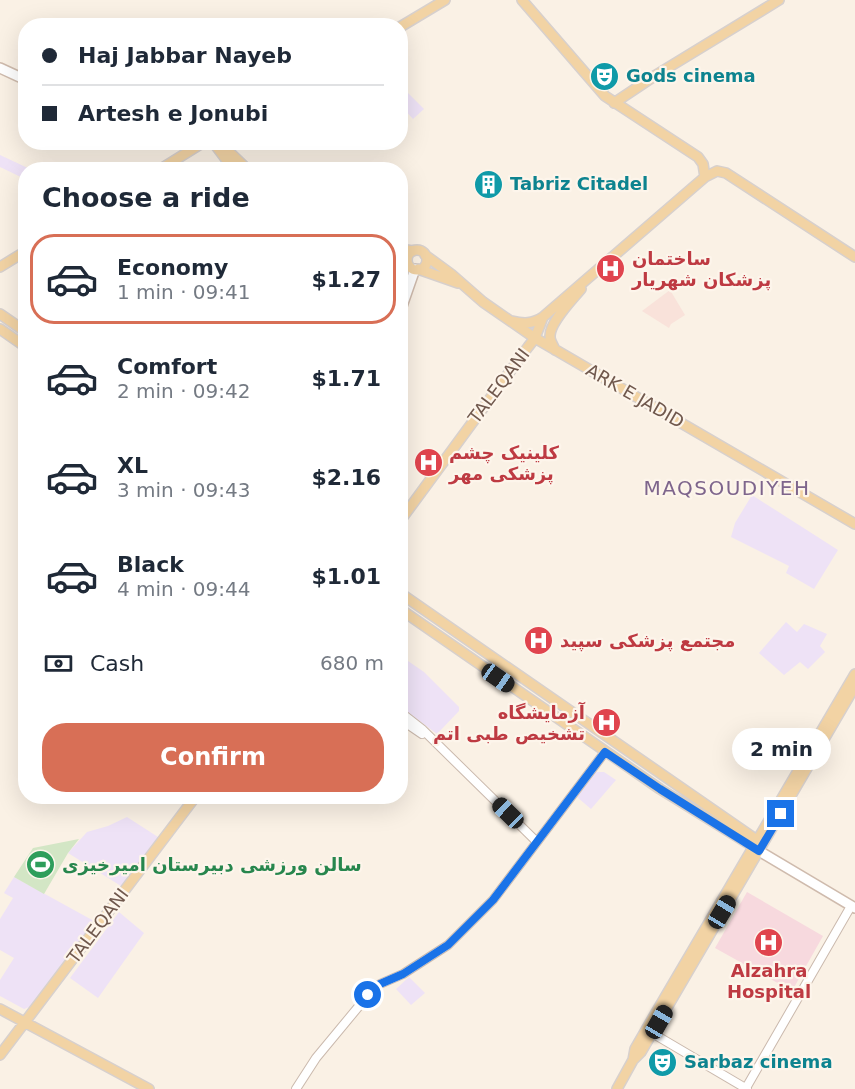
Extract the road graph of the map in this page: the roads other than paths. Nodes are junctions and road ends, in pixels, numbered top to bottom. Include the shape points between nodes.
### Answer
1 (445, 0) edge
2 (522, 0) edge
3 (779, 0) edge
4 (408, 22) edge
5 (0, 68) edge
6 (18, 76) edge
7 (617, 102) junction
8 (191, 150) edge
9 (222, 150) edge
10 (226, 150) edge
11 (172, 162) edge
12 (235, 162) edge
13 (236, 162) edge
14 (705, 177) junction
15 (408, 250) edge
16 (413, 251) junction
17 (425, 255) junction
18 (18, 256) edge
19 (855, 257) edge
20 (411, 266) edge
21 (0, 267) edge
22 (596, 270) junction
23 (463, 285) junction
24 (0, 314) edge
25 (543, 317) junction
26 (505, 319) junction
27 (18, 326) edge
28 (0, 329) edge
29 (535, 338) junction
30 (18, 341) edge
31 (555, 350) junction
32 (408, 510) edge
33 (855, 524) edge
34 (408, 599) edge
35 (408, 615) edge
36 (855, 674) edge
37 (855, 686) edge
38 (408, 718) edge
39 (408, 724) edge
40 (432, 739) junction
41 (605, 752) junction
42 (668, 779) junction
43 (660, 789) junction
44 (190, 804) edge
45 (537, 842) junction
46 (758, 846) junction
47 (853, 907) edge
48 (0, 1009) edge
49 (24, 1023) junction
50 (652, 1033) junction
51 (0, 1055) edge
52 (633, 1060) junction
53 (148, 1089) edge
54 (296, 1089) edge
55 (617, 1089) edge
56 (747, 1089) edge

1 - 4 main road
2 - 7 main road via 596,88
3 - 7 main road
5 - 6 main road
7 - 14 main road via 698,157
8 - 11 main road
9 - 12 main road
10 - 13 main road
14 - 19 main road via 717,171 726,173
14 - 22 main road
15 - 16 main road
16 - 17 main road
16 - 20 main road via 408,257
17 - 20 main road via 425,265
17 - 23 main road, ARK E JADID
18 - 21 main road
20 - 23 main road
22 - 25 main road
22 - 31 main road via 554,323 549,339
23 - 26 main road, ARK E JADID
24 - 27 main road
25 - 26 main road via 527,324
25 - 29 main road, TALEQANI
26 - 29 main road, ARK E JADID
28 - 30 main road
29 - 31 main road, ARK E JADID
29 - 32 main road, TALEQANI
31 - 33 main road, ARK E JADID
34 - 42 main road
35 - 41 main road
36 - 46 main road
37 - 46 main road
38 - 40 street
39 - 40 street
40 - 45 street
41 - 43 main road
41 - 45 street
42 - 43 main road via 665,788
42 - 46 main road
43 - 46 main road
44 - 49 main road, TALEQANI
45 - 54 street via 493,900 448,945 369,994 316,1058
46 - 47 main road
46 - 50 main road
46 - 52 main road via 635,1049
47 - 56 street
48 - 49 main road
49 - 51 main road, TALEQANI
49 - 53 main road
50 - 52 main road
50 - 56 street
52 - 55 main road

